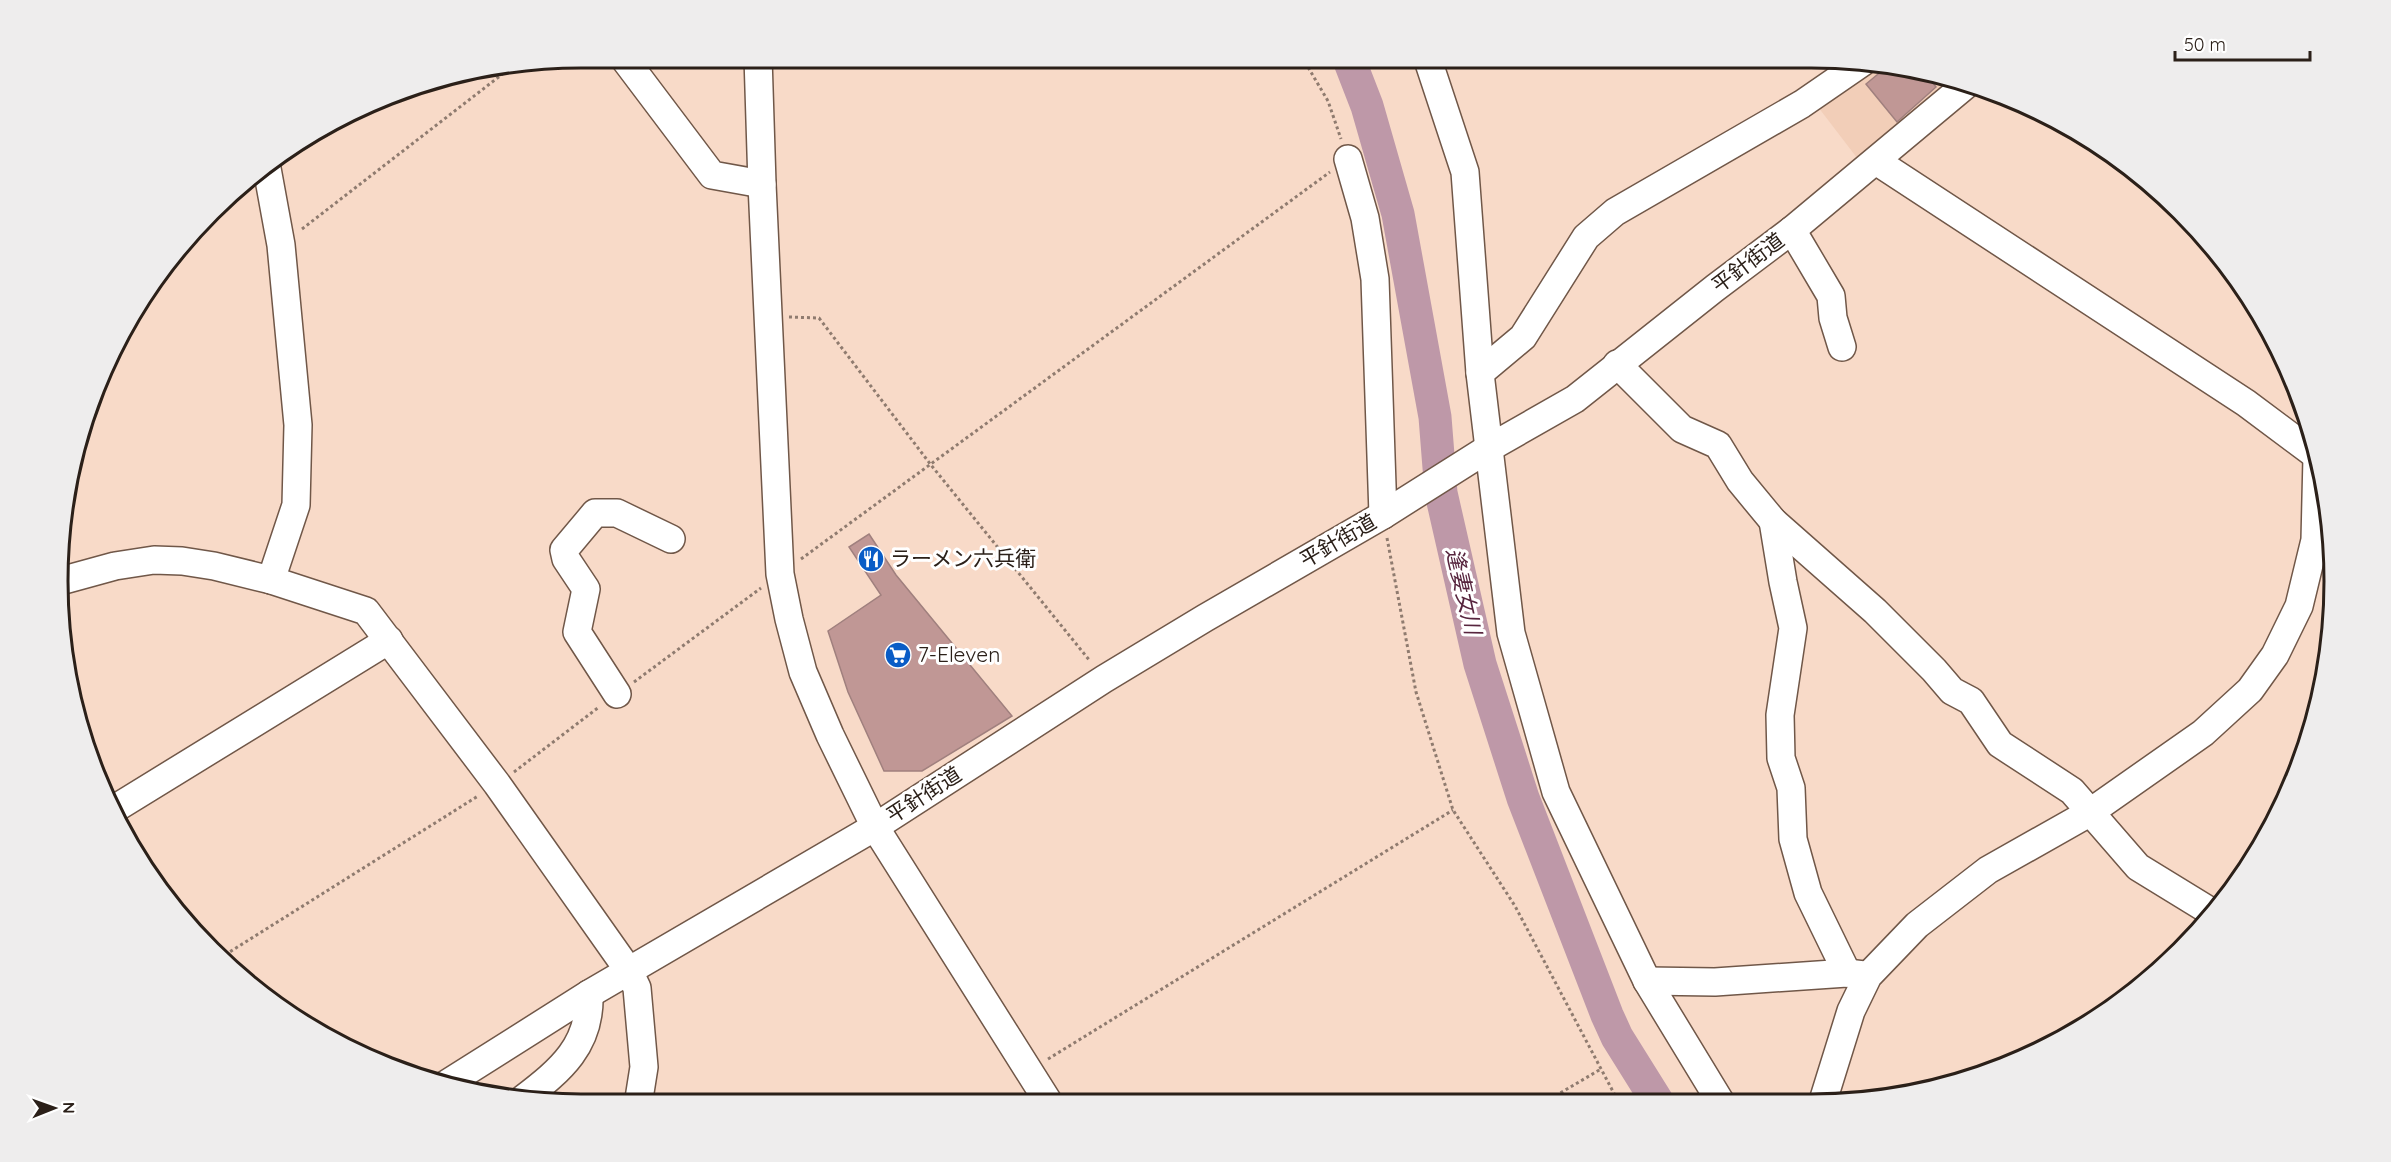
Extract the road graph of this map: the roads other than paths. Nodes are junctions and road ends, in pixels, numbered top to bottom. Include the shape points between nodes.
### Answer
1 (631, 68) edge
2 (758, 68) edge
3 (1431, 68) edge
4 (1852, 70) edge
5 (1960, 90) edge
6 (1347, 159) road end
7 (1876, 161) junction
8 (268, 174) edge
9 (762, 184) junction
10 (1792, 230) junction
11 (1842, 346) dead end
12 (1617, 364) junction
13 (1480, 373) junction
14 (1489, 448) junction
15 (2306, 448) edge
16 (2316, 495) edge
17 (1392, 509) junction
18 (1773, 521) junction
19 (671, 538) dead end
20 (68, 579) edge
21 (271, 580) junction
22 (389, 640) junction
23 (617, 694) road end
24 (119, 806) edge
25 (2090, 813) junction
26 (875, 827) junction
27 (2205, 908) edge
28 (629, 971) junction
29 (1858, 975) junction
30 (1647, 981) junction
31 (589, 994) junction
32 (455, 1079) edge
33 (550, 1091) edge
34 (640, 1094) edge
35 (1043, 1094) edge
36 (1716, 1094) edge
37 (1825, 1094) edge

1 - 9 street via 712,175
2 - 9 street
3 - 13 street via 1465,172
4 - 13 street via 1802,104 1615,212 1586,237 1523,337
5 - 7 street, 平針街道
6 - 17 street via 1365,218 1375,279
7 - 10 street, 平針街道
7 - 15 street via 2246,403
8 - 21 street via 281,245 298,425 296,505
9 - 26 street via 780,574 803,672
10 - 11 street via 1832,296 1833,318
10 - 12 street, 平針街道
12 - 14 street, 平針街道 via 1575,399
12 - 18 street via 1682,429 1718,444 1740,480
13 - 14 street
14 - 17 street, 平針街道
14 - 30 street via 1511,633 1556,792
16 - 25 street via 2315,540 2299,606 2275,655 2250,690 2203,733
17 - 26 street, 平針街道 via 1104,679
18 - 25 street via 1875,611 1952,691 1971,701 2000,744 2073,790
18 - 29 street via 1793,628 1780,716 1781,758 1791,788 1793,839 1809,893
19 - 23 street via 616,513 595,513 564,550 586,589 577,632
20 - 21 street via 154,560 214,566
21 - 22 street via 366,611
22 - 24 street
22 - 28 street
25 - 27 street via 2138,867
25 - 29 street via 1988,870
26 - 28 street, 平針街道
26 - 35 street
28 - 31 street, 平針街道
28 - 34 street via 637,988 644,1067
29 - 30 street
29 - 37 street
30 - 36 street
31 - 32 street, 平針街道
31 - 33 street via 586,1029

